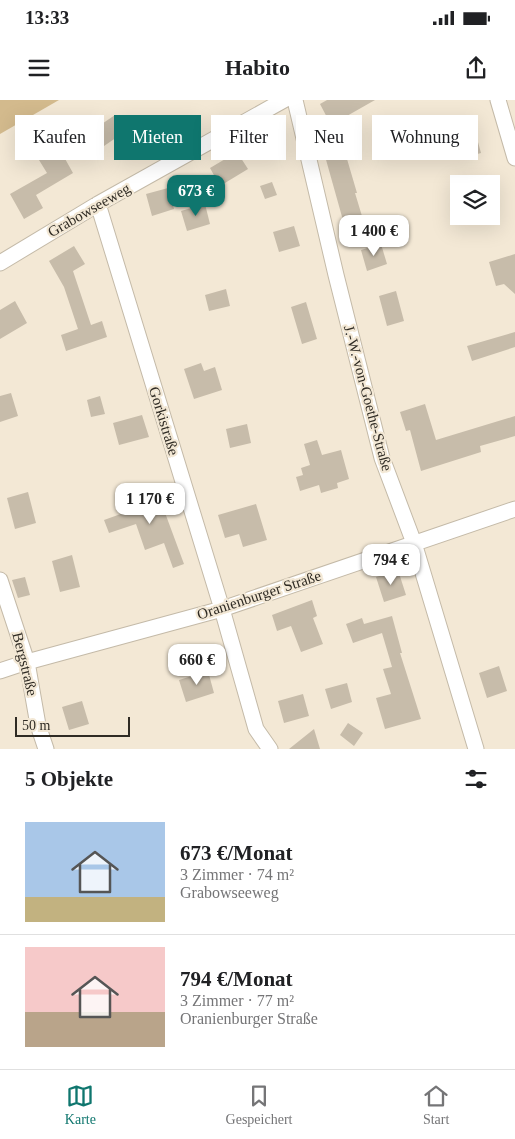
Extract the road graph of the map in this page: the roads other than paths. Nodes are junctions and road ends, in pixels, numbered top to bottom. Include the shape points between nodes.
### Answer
1 (284, 100) edge
2 (295, 100) edge
3 (498, 100) edge
4 (515, 158) edge
5 (98, 204) junction
6 (0, 263) edge
7 (515, 509) edge
8 (414, 543) junction
9 (0, 580) edge
10 (222, 609) junction
11 (27, 662) junction
12 (0, 671) edge
13 (46, 749) edge
14 (270, 749) edge
15 (476, 749) edge

1 - 5 street, Grabowseeweg
2 - 8 street, J.-W.-von-Goethe-Straße via 382,458
3 - 4 street
5 - 6 street, Grabowseeweg
5 - 10 street, Gorkistraße
7 - 8 street, Oranienburger Straße
8 - 10 street, Oranienburger Straße
8 - 15 street, J.-W.-von-Goethe-Straße
9 - 11 street, Bergstraße
10 - 11 street, Oranienburger Straße
10 - 14 street, Gorkistraße via 256,730
11 - 12 street, Oranienburger Straße
11 - 13 street, Bergstraße via 38,726

